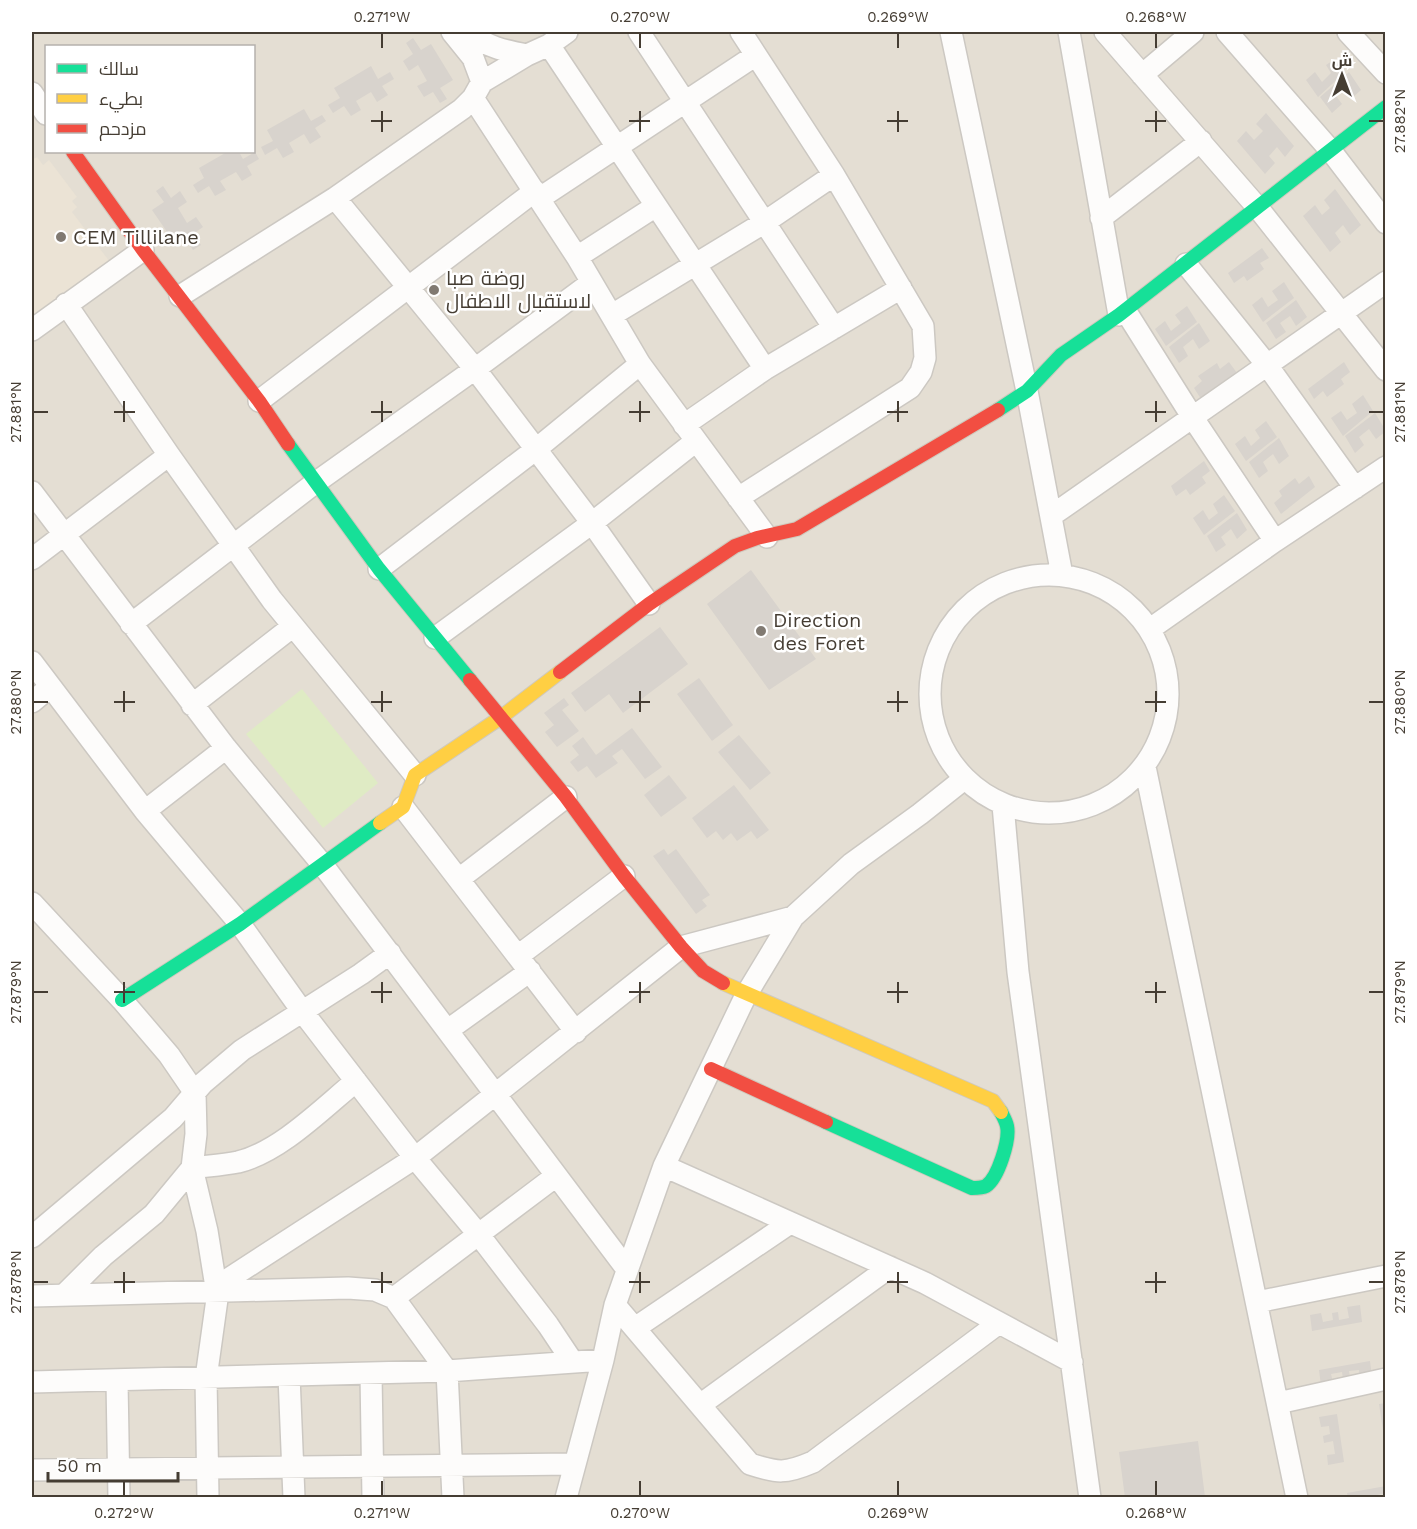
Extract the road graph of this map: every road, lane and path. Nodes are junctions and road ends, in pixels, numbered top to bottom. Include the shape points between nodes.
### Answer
1 (452, 32) edge
2 (470, 32) edge
3 (567, 32) edge
4 (639, 32) edge
5 (741, 32) edge
6 (951, 32) edge
7 (1069, 32) edge
8 (1105, 32) edge
9 (1193, 32) edge
10 (1227, 32) edge
11 (1348, 32) edge
12 (549, 45) junction
13 (527, 55) junction
14 (756, 55) junction
15 (1386, 73) edge
16 (1142, 75) junction
17 (478, 90) junction
18 (32, 93) edge
19 (685, 101) junction
20 (1386, 107) edge
21 (45, 112) edge
22 (1201, 141) junction
23 (616, 146) junction
24 (1332, 151) junction
25 (74, 153) edge
26 (834, 176) junction
27 (538, 195) junction
28 (335, 198) junction
29 (656, 206) junction
30 (1258, 208) junction
31 (1101, 218) junction
32 (765, 222) junction
33 (1386, 223) edge
34 (143, 250) junction
35 (577, 257) junction
36 (695, 264) junction
37 (1185, 264) junction
38 (1386, 282) edge
39 (591, 283) junction
40 (408, 287) junction
41 (901, 288) junction
42 (180, 296) junction
43 (66, 304) junction
44 (1122, 312) junction
45 (1342, 314) junction
46 (612, 315) junction
47 (834, 328) junction
48 (32, 330) edge
49 (640, 364) junction
50 (1267, 365) junction
51 (475, 369) junction
52 (765, 369) junction
53 (1386, 370) edge
54 (1027, 391) junction
55 (259, 401) junction
56 (1193, 418) junction
57 (690, 433) junction
58 (535, 450) junction
59 (169, 455) junction
60 (1386, 467) edge
61 (315, 483) junction
62 (1355, 488) junction
63 (32, 492) edge
64 (738, 498) junction
65 (1051, 516) junction
66 (592, 523) junction
67 (64, 536) junction
68 (767, 537) junction
69 (1275, 541) junction
70 (232, 546) junction
71 (32, 559) edge
72 (379, 569) junction
73 (1062, 575) junction
74 (649, 604) junction
75 (131, 624) junction
76 (292, 627) junction
77 (1150, 629) junction
78 (435, 638) junction
79 (32, 662) edge
80 (50, 687) junction
81 (32, 702) edge
82 (192, 705) junction
83 (500, 718) junction
84 (226, 748) junction
85 (1145, 767) junction
86 (415, 775) junction
87 (964, 779) junction
88 (566, 797) junction
89 (1003, 805) junction
90 (403, 807) junction
91 (145, 811) junction
92 (322, 864) junction
93 (624, 876) junction
94 (459, 879) junction
95 (32, 903) edge
96 (793, 917) junction
97 (240, 924) junction
98 (681, 947) junction
99 (390, 953) junction
100 (524, 964) junction
101 (746, 995) junction
102 (122, 1000) junction
103 (302, 1011) junction
104 (448, 1030) junction
105 (576, 1032) junction
106 (711, 1069) junction
107 (356, 1081) junction
108 (495, 1092) junction
109 (195, 1093) junction
110 (415, 1158) junction
111 (664, 1166) junction
112 (192, 1167) junction
113 (556, 1176) junction
114 (790, 1223) junction
115 (479, 1235) junction
116 (32, 1237) edge
117 (890, 1267) junction
118 (626, 1268) junction
119 (1386, 1276) edge
120 (217, 1290) junction
121 (64, 1295) junction
122 (32, 1296) edge
123 (394, 1298) junction
124 (1257, 1302) junction
125 (615, 1305) junction
126 (999, 1323) junction
127 (635, 1328) junction
128 (603, 1360) junction
129 (572, 1361) junction
130 (1072, 1362) junction
131 (447, 1371) junction
132 (371, 1374) junction
133 (289, 1376) junction
134 (206, 1378) junction
135 (1386, 1379) edge
136 (117, 1381) junction
137 (32, 1382) edge
138 (1278, 1403) junction
139 (700, 1405) junction
140 (573, 1464) junction
141 (452, 1466) junction
142 (372, 1467) junction
143 (292, 1468) junction
144 (208, 1469) junction
145 (32, 1470) edge
146 (119, 1470) junction
147 (119, 1497) edge
148 (208, 1497) edge
149 (294, 1497) edge
150 (373, 1497) edge
151 (453, 1497) edge
152 (566, 1497) edge
153 (1090, 1497) edge
154 (1297, 1497) edge

1 - 17 street via 473,58
2 - 13 street via 493,46
3 - 12 street
4 - 19 street
5 - 14 street
6 - 54 street
7 - 31 street
8 - 16 street
9 - 16 street
10 - 24 street
11 - 15 street
12 - 13 street
12 - 23 street
13 - 17 street
14 - 19 street
14 - 26 street
16 - 22 street
17 - 27 street
17 - 28 street via 462,109
18 - 21 street
19 - 23 street
19 - 32 street
20 - 24 street
22 - 30 street
22 - 31 street
23 - 27 street
23 - 29 street
24 - 30 street
24 - 33 street
25 - 34 street
26 - 32 street
26 - 41 street
27 - 35 street
27 - 40 street
28 - 40 street
28 - 42 street
29 - 35 street
29 - 36 street
30 - 37 street
30 - 45 street
31 - 44 street
32 - 36 street
32 - 47 street
34 - 42 street
34 - 43 street
35 - 39 street
36 - 46 street
36 - 52 street
37 - 44 street
37 - 50 street
38 - 45 street
39 - 46 street
39 - 51 street
40 - 51 street
40 - 55 street
41 - 47 street
41 - 64 street via 923,326 926,344 921,372 910,388
42 - 55 street
43 - 48 street
43 - 59 street
44 - 54 street via 1061,355
44 - 56 street
45 - 50 street
45 - 53 street
46 - 49 street
47 - 52 street
49 - 57 street
49 - 58 street
50 - 56 street
50 - 62 street
51 - 58 street
51 - 61 street
52 - 57 street
54 - 65 street
54 - 68 street via 797,529
55 - 61 street
56 - 65 street
56 - 69 street
57 - 64 street
57 - 66 street
58 - 66 street
58 - 72 street
59 - 67 street
59 - 70 street
60 - 62 street
61 - 70 street
61 - 72 street
62 - 69 street
63 - 67 street
64 - 68 street
65 - 73 street
66 - 74 street
66 - 78 street
67 - 71 street
67 - 75 street
68 - 74 street via 748,539 735,546
69 - 77 street
70 - 75 street
70 - 76 street
72 - 78 street
73 - 77 street via 1096,584 1127,602
73 - 87 street via 1025,577 990,590 961,612 940,643 930,678 930,715 942,750
74 - 83 street
75 - 82 street
76 - 82 street
76 - 86 street
77 - 85 street via 1165,663 1170,699 1163,735
78 - 83 street
79 - 80 street
80 - 81 street
80 - 91 street
82 - 84 street
83 - 86 street
83 - 88 street
84 - 91 street
84 - 92 street
85 - 89 street via 1123,789 1096,805 1065,813 1033,813
85 - 124 street
86 - 90 street
87 - 89 street
87 - 96 street via 851,864
88 - 93 street
88 - 94 street
89 - 130 street via 1018,972
90 - 92 street
90 - 94 street
91 - 97 street
92 - 97 street
92 - 99 street
93 - 98 street
93 - 100 street
94 - 100 street
95 - 102 street
96 - 98 street
96 - 101 street
97 - 102 street
97 - 103 street
98 - 101 street via 703,971
98 - 105 street
99 - 103 street
99 - 104 street
100 - 104 street
100 - 105 street
101 - 106 street
101 - 106 street via 993,1101 1007,1127 1006,1146 993,1180 984,1187 972,1188
102 - 109 street via 169,1055
103 - 107 street
103 - 109 street via 242,1050
104 - 108 street
105 - 108 street
106 - 111 street
107 - 110 street
107 - 112 street via 263,1152 239,1162
108 - 110 street
108 - 113 street
109 - 112 street
109 - 116 street via 173,1118
110 - 115 street
110 - 120 street
111 - 114 street
111 - 118 street
112 - 120 street
112 - 121 street via 154,1214
113 - 115 street
113 - 118 street
114 - 117 street
114 - 127 street
115 - 123 street
115 - 129 street
117 - 126 street
117 - 139 street
118 - 125 street
119 - 124 street
120 - 121 street
120 - 123 street via 348,1288 375,1290
120 - 134 street
121 - 122 street
123 - 131 street
124 - 138 street
125 - 127 street
125 - 128 street
126 - 130 street
126 - 139 street via 813,1461 792,1471 772,1471 750,1464
127 - 139 street
128 - 129 street
128 - 140 street
129 - 131 street
130 - 153 street
131 - 132 street
131 - 141 street
132 - 133 street
132 - 142 street
133 - 134 street
133 - 143 street
134 - 136 street
134 - 144 street
135 - 138 street
136 - 137 street
136 - 146 street
138 - 154 street
140 - 141 street
140 - 152 street
141 - 142 street
141 - 151 street
142 - 143 street
142 - 150 street
143 - 144 street
143 - 149 street
144 - 146 street
144 - 148 street
145 - 146 street
146 - 147 street

